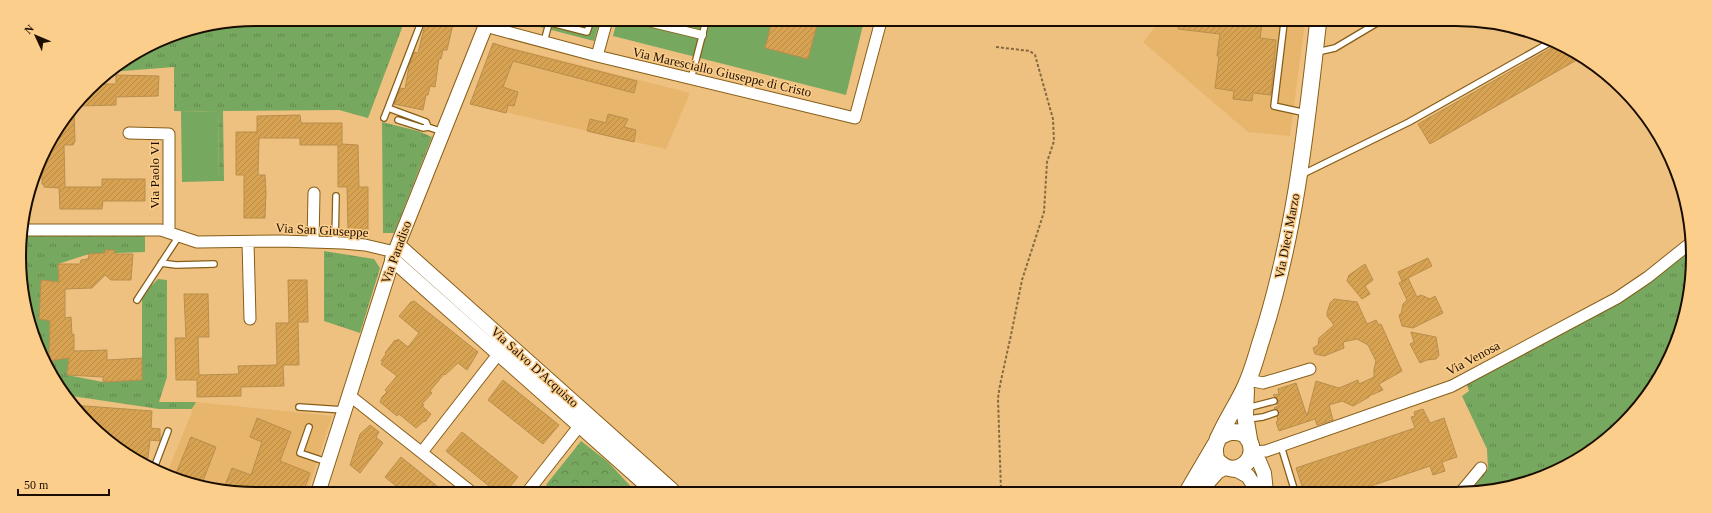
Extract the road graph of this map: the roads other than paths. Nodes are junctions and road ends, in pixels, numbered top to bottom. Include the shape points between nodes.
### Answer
1 (420, 26) edge
2 (485, 26) edge
3 (495, 26) edge
4 (548, 26) edge
5 (562, 26) edge
6 (589, 26) edge
7 (605, 26) edge
8 (663, 26) edge
9 (705, 26) edge
10 (880, 26) edge
11 (1284, 26) edge
12 (1318, 26) edge
13 (1372, 26) edge
14 (702, 36) junction
15 (544, 42) junction
16 (1546, 45) edge
17 (1315, 53) junction
18 (597, 56) junction
19 (691, 79) junction
20 (388, 108) junction
21 (1308, 113) junction
22 (384, 118) dead end
23 (398, 120) dead end
24 (428, 127) junction
25 (129, 133) dead end
26 (443, 133) junction
27 (1299, 176) junction
28 (314, 193) dead end
29 (336, 196) dead end
30 (27, 230) edge
31 (169, 231) junction
32 (179, 236) junction
33 (248, 242) junction
34 (313, 242) junction
35 (335, 243) junction
36 (1686, 247) edge
37 (395, 252) junction
38 (161, 264) junction
39 (214, 264) dead end
40 (137, 300) dead end
41 (250, 319) dead end
42 (503, 348) junction
43 (1310, 369) dead end
44 (1247, 382) junction
45 (349, 395) junction
46 (1274, 401) dead end
47 (299, 407) dead end
48 (344, 410) junction
49 (1275, 413) dead end
50 (1246, 414) junction
51 (584, 420) junction
52 (309, 427) dead end
53 (168, 431) dead end
54 (1217, 442) junction
55 (1250, 446) junction
56 (1281, 446) junction
57 (422, 452) junction
58 (328, 462) junction
59 (156, 463) edge
60 (1229, 468) junction
61 (1481, 468) dead end
62 (320, 487) edge
63 (465, 487) edge
64 (531, 487) edge
65 (649, 487) edge
66 (666, 487) edge
67 (1190, 487) edge
68 (1203, 487) edge
69 (1255, 487) edge
70 (1265, 487) edge
71 (1293, 487) edge
72 (1465, 487) edge

1 - 20 lane
2 - 26 street, Via Paradiso
3 - 15 street, Via Maresciallo Giuseppe di Cristo
4 - 15 lane
5 - 6 lane via 587,32
7 - 18 street
8 - 14 street
9 - 14 lane
10 - 19 street, Via Maresciallo Giuseppe di Cristo via 855,118
11 - 21 lane via 1274,106
12 - 17 main road, Via Dieci Marzo
13 - 17 lane via 1335,48
14 - 19 lane
15 - 18 street, Via Maresciallo Giuseppe di Cristo
16 - 27 lane via 1409,122
17 - 21 main road, Via Dieci Marzo
18 - 19 street, Via Maresciallo Giuseppe di Cristo
20 - 22 lane
20 - 24 lane via 426,122
21 - 27 main road, Via Dieci Marzo
23 - 24 lane via 423,128
24 - 26 lane
25 - 31 street, Via Paolo VI via 169,134
26 - 37 street, Via Paradiso
27 - 44 main road, Via Dieci Marzo via 1278,282
28 - 34 street
29 - 35 lane
30 - 31 street
31 - 32 street, Via San Giuseppe
32 - 33 street, Via San Giuseppe via 197,242
32 - 38 lane
33 - 34 street, Via San Giuseppe
33 - 41 street
34 - 35 street, Via San Giuseppe
35 - 37 street, Via San Giuseppe via 365,245
36 - 56 street, Via Venosa via 1617,298 1452,386
37 - 42 street, Via Salvo D'Acquisto
37 - 45 street, Via Paradiso
38 - 39 lane
38 - 40 lane
42 - 51 street, Via Salvo D'Acquisto
42 - 57 street
43 - 44 street via 1263,383
44 - 50 main road
44 - 54 main road, Via Dieci Marzo
45 - 48 street, Via Paradiso
45 - 57 street
46 - 50 lane
47 - 48 lane
48 - 58 street, Via Paradiso
49 - 50 lane via 1263,417
50 - 55 main road
51 - 64 street
51 - 65 street, Via Salvo D'Acquisto
51 - 66 street, Via Salvo D'Acquisto
52 - 58 lane via 300,453
53 - 59 lane
54 - 55 main road via 1226,433 1232,432 1244,434
54 - 60 main road via 1216,459
54 - 67 main road, Via Dieci Marzo
55 - 56 street, Via Venosa
55 - 60 main road via 1249,460 1245,464
55 - 70 street via 1262,467
56 - 71 lane
57 - 63 street
58 - 62 street, Via Paradiso
60 - 68 main road via 1217,472
60 - 69 street via 1248,476
61 - 72 street

